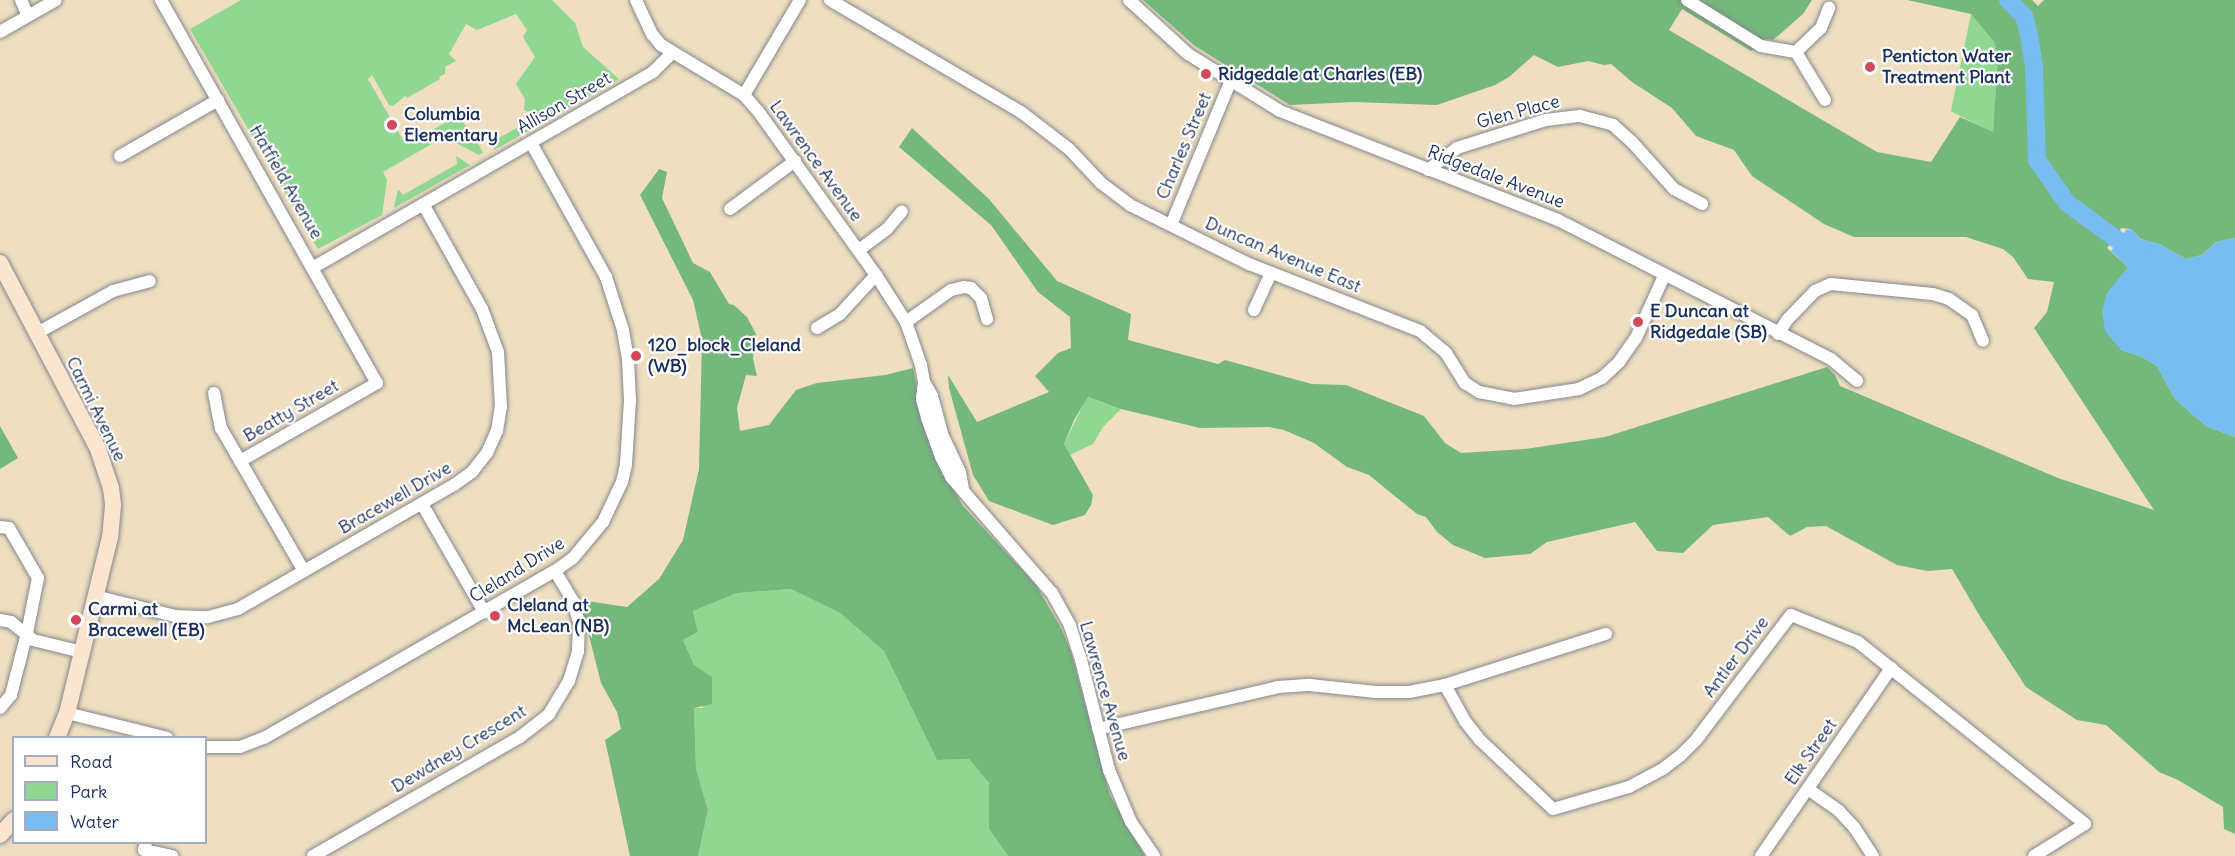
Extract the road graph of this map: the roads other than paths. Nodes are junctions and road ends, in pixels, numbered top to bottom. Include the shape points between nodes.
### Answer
1 (21, 0) edge
2 (56, 0) edge
3 (162, 0) edge
4 (636, 0) edge
5 (800, 0) edge
6 (830, 0) edge
7 (1129, 0) edge
8 (1688, 0) edge
9 (1829, 8) dead end
10 (28, 16) junction
11 (0, 32) edge
12 (1796, 52) junction
13 (672, 53) junction
14 (1231, 80) junction
15 (744, 95) junction
16 (218, 100) junction
17 (1825, 100) dead end
18 (531, 142) junction
19 (120, 156) dead end
20 (795, 161) junction
21 (1428, 170) junction
22 (423, 204) junction
23 (1702, 204) dead end
24 (730, 209) dead end
25 (902, 211) dead end
26 (1171, 225) junction
27 (859, 250) junction
28 (0, 262) edge
29 (314, 267) junction
30 (1271, 273) junction
31 (876, 275) junction
32 (1664, 276) junction
33 (150, 282) dead end
34 (1254, 310) dead end
35 (987, 320) dead end
36 (906, 322) junction
37 (817, 328) dead end
38 (37, 333) junction
39 (1778, 334) junction
40 (1983, 341) dead end
41 (1857, 381) dead end
42 (377, 383) joint
43 (214, 393) dead end
44 (240, 461) junction
45 (422, 504) junction
46 (0, 527) edge
47 (555, 571) junction
48 (304, 572) junction
49 (95, 596) junction
50 (484, 612) junction
51 (0, 620) edge
52 (27, 633) junction
53 (1606, 634) dead end
54 (82, 652) junction
55 (1891, 668) junction
56 (1445, 685) junction
57 (0, 708) edge
58 (67, 713) junction
59 (1098, 729) junction
60 (58, 736) edge
61 (159, 736) edge
62 (207, 747) edge
63 (1808, 789) junction
64 (12, 822) edge
65 (0, 835) edge
66 (146, 844) edge
67 (172, 856) edge
68 (313, 856) edge
69 (1154, 856) edge
70 (1761, 856) edge
71 (1873, 856) edge
72 (2034, 856) edge

1 - 10 street
2 - 10 street
3 - 16 street, Hatfield Avenue
4 - 13 street, Lawrence Avenue via 652,34
5 - 15 street
6 - 26 street, Duncan Avenue East via 1021,112 1069,149 1115,195
7 - 14 street, Ridgedale Avenue via 1188,54
8 - 12 street via 1761,46
9 - 12 street via 1821,28
10 - 11 street
12 - 17 street
13 - 15 street, Lawrence Avenue
13 - 18 street, Allison Street via 653,72
14 - 21 street, Ridgedale Avenue via 1280,111
14 - 26 street, Charles Street
15 - 20 street, Lawrence Avenue
16 - 19 street
16 - 29 street, Hatfield Avenue
18 - 22 street, Allison Street
18 - 47 street, Cleland Drive via 606,277 619,312 628,359 629,432 622,482 589,541
20 - 24 street
20 - 27 street, Lawrence Avenue
21 - 23 street, Glen Place via 1457,148 1546,120 1580,116 1613,125 1674,189
21 - 32 street, Ridgedale Avenue via 1558,220
22 - 29 street, Allison Street
22 - 45 street, Bracewell Drive via 482,309 498,352 501,407 497,432 472,472
25 - 27 street via 887,229
26 - 30 street, Duncan Avenue East
27 - 31 street, Lawrence Avenue
28 - 38 street, Carmi Avenue
29 - 42 street, Hatfield Avenue
30 - 32 street, Duncan Avenue East via 1420,331 1446,353 1472,388 1514,399 1579,389 1602,378 1636,338
30 - 34 street
31 - 36 street, Lawrence Avenue
31 - 37 street via 842,310
32 - 39 street, Ridgedale Avenue
33 - 38 street via 113,291
35 - 36 street via 981,298 964,287 951,290
36 - 59 street, Lawrence Avenue via 963,489 1056,601 1070,626
38 - 49 street, Carmi Avenue via 98,449 111,488 112,521
39 - 40 street via 1815,291 1831,284 1949,299 1972,315
39 - 41 street, Ridgedale Avenue via 1831,359
42 - 44 street, Beatty Street
43 - 44 street via 221,428
44 - 48 street, Beatty Street
45 - 48 street, Bracewell Drive
45 - 50 street
46 - 52 street via 9,528 38,578
47 - 50 street, Cleland Drive
47 - 68 street, Dewdney Crescent via 573,602 579,622 578,651 569,681 549,714 520,737
48 - 49 street, Bracewell Drive via 238,609 208,616 175,616
49 - 54 street, Carmi Avenue
50 - 62 street, Cleland Drive via 264,738 240,747
51 - 52 street via 11,621
52 - 54 street via 33,640
52 - 57 street via 11,695
53 - 56 street
54 - 58 street, Carmi Avenue
55 - 56 street, Antler Drive via 1858,642 1791,615 1681,755 1629,787 1553,809 1480,740
55 - 63 street, Elk Street
55 - 72 street, Antler Drive via 2085,824
56 - 59 street via 1376,693 1310,685 1278,687
58 - 60 street, Carmi Avenue
58 - 61 street
59 - 69 street, Lawrence Avenue via 1119,796
63 - 70 street, Elk Street
63 - 71 street via 1839,811
64 - 65 street
66 - 67 street via 144,850

